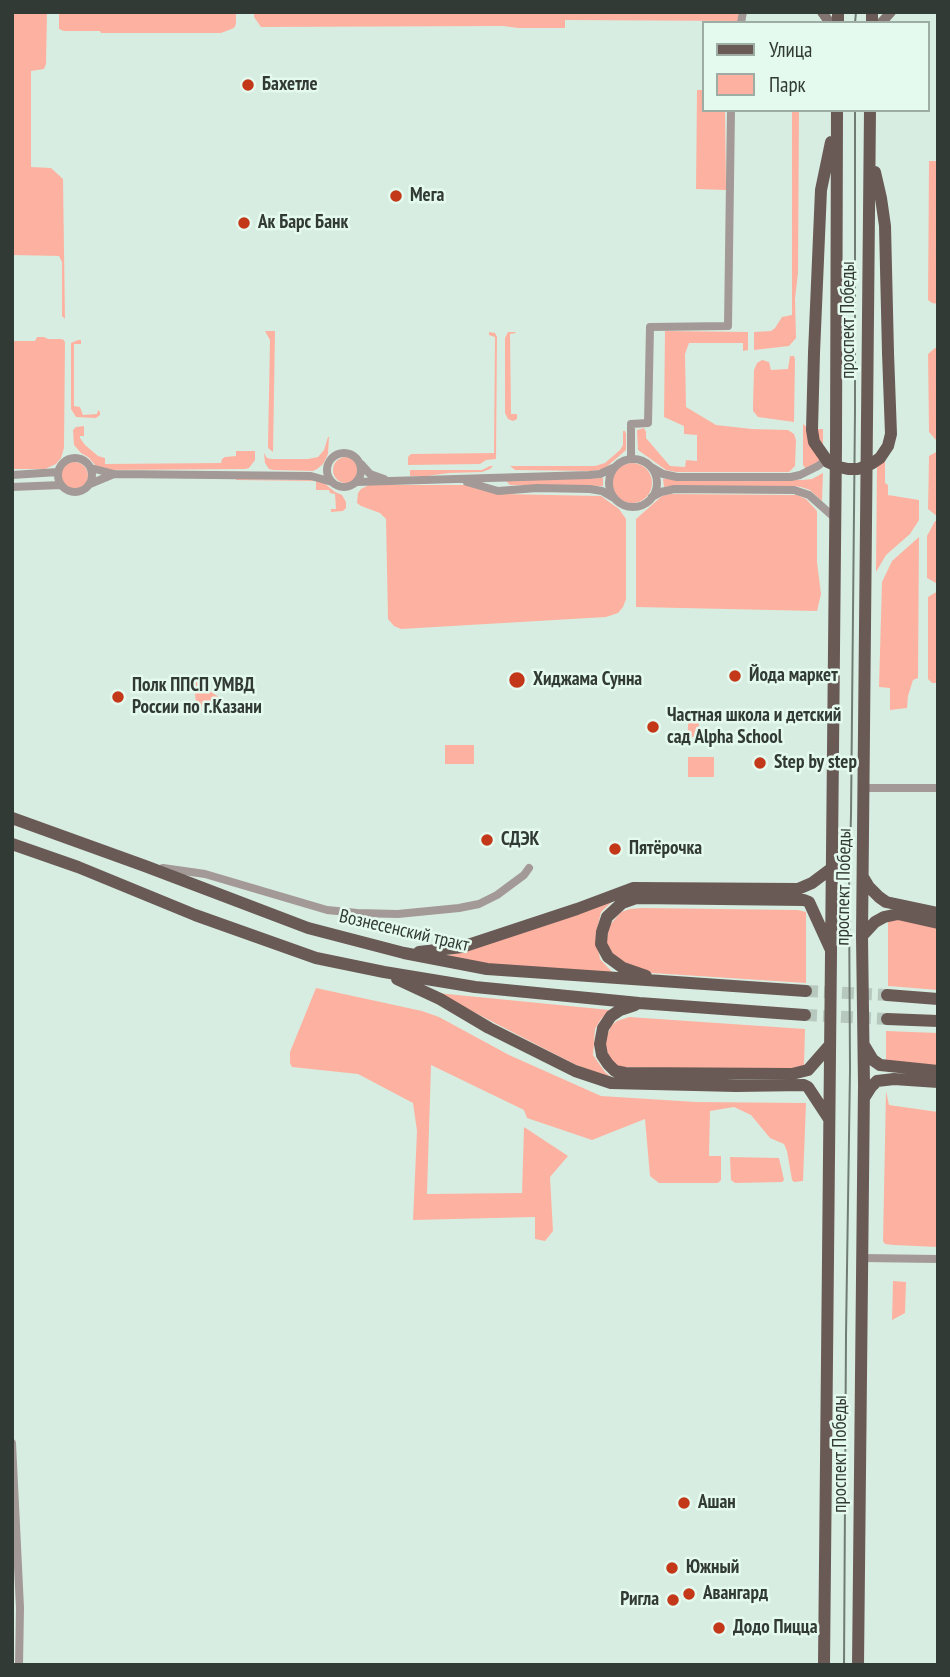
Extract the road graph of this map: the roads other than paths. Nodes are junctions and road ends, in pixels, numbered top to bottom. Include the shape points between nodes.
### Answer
1 (731, 112) edge
2 (870, 112) edge
3 (837, 114) edge
4 (870, 133) junction
5 (836, 452) junction
6 (631, 458) junction
7 (361, 464) junction
8 (327, 467) junction
9 (651, 467) junction
10 (91, 468) junction
11 (613, 468) junction
12 (58, 472) junction
13 (114, 474) junction
14 (12, 475) edge
15 (312, 476) junction
16 (498, 477) junction
17 (387, 480) junction
18 (461, 480) junction
19 (332, 482) junction
20 (357, 482) junction
21 (90, 484) junction
22 (61, 485) junction
23 (12, 488) edge
24 (514, 491) junction
25 (614, 498) junction
26 (652, 498) junction
27 (836, 519) junction
28 (864, 788) junction
29 (938, 788) edge
30 (12, 818) edge
31 (12, 844) edge
32 (12, 850) edge
33 (38, 853) junction
34 (145, 866) junction
35 (529, 868) dead end
36 (832, 868) junction
37 (863, 877) junction
38 (938, 913) edge
39 (938, 923) edge
40 (862, 936) junction
41 (831, 952) junction
42 (404, 954) junction
43 (384, 972) junction
44 (660, 981) junction
45 (806, 991) tunnel mouth
46 (887, 995) tunnel mouth
47 (938, 999) edge
48 (639, 1003) junction
49 (805, 1015) tunnel mouth
50 (887, 1019) tunnel mouth
51 (938, 1021) edge
52 (864, 1044) junction
53 (830, 1046) junction
54 (938, 1071) edge
55 (938, 1082) edge
56 (863, 1098) junction
57 (829, 1119) junction
58 (862, 1258) junction
59 (938, 1259) edge
60 (12, 1443) edge
61 (16, 1608) edge
62 (19, 1665) edge
63 (824, 1665) edge
64 (858, 1665) edge

1 - 6 street via 728,326 650,327 648,424 631,424
2 - 4 main road, проспект Победы
3 - 4 main road, bridge via 821,190 812,430 814,442 828,462 848,469 880,458 891,434 885,226
3 - 5 main road, проспект Победы
4 - 28 main road, проспект Победы
5 - 9 street via 791,477 677,477
5 - 27 main road, проспект Победы
6 - 9 street
6 - 11 street
7 - 8 street via 344,452 332,457
7 - 17 street via 370,474
7 - 20 street
8 - 15 street
8 - 19 street
9 - 26 street via 657,482
10 - 12 street via 74,457 64,461
10 - 13 street
10 - 21 street
11 - 16 street via 589,475
11 - 25 street via 608,483
12 - 14 street
12 - 22 street
13 - 15 street
13 - 21 street
15 - 19 street
16 - 18 street
16 - 24 street
17 - 18 street
17 - 20 street
18 - 24 street
19 - 20 street via 345,487
21 - 22 street via 76,492
22 - 23 street
24 - 25 street via 590,489
25 - 26 street via 633,507
26 - 27 street via 674,489 793,490 809,495
27 - 36 main road, проспект Победы
28 - 29 street
28 - 37 main road, проспект Победы
30 - 34 main road, Вознесенский тракт
31 - 33 main road, Вознесенский тракт
32 - 33 street
33 - 43 main road, Вознесенский тракт via 316,958
34 - 35 street via 205,874 327,909 398,914 479,904
34 - 42 main road, Вознесенский тракт via 308,929
36 - 41 main road, проспект Победы
36 - 42 main road via 798,889 633,888 462,947
37 - 38 main road via 887,902
37 - 40 main road, проспект Победы
39 - 40 main road via 898,914 875,922
40 - 52 main road, проспект Победы
41 - 44 main road via 809,902 804,900 636,898 622,903 607,917 603,949 623,968
41 - 53 main road, проспект Победы
42 - 44 main road, Вознесенский тракт via 486,969
43 - 48 main road, Вознесенский тракт via 475,987
43 - 57 main road via 575,1072 611,1083 804,1085
44 - 45 main road, Вознесенский тракт
46 - 47 main road
48 - 49 main road, Вознесенский тракт
48 - 53 main road via 611,1016 603,1028 602,1055 615,1071 792,1074 808,1070
50 - 51 main road
52 - 54 main road via 880,1065
52 - 56 main road, проспект Победы
53 - 57 main road, проспект Победы
55 - 56 main road via 877,1081
56 - 58 main road, проспект Победы
57 - 63 main road, проспект Победы
58 - 59 street
58 - 64 main road, проспект Победы
60 - 61 street
61 - 62 street

